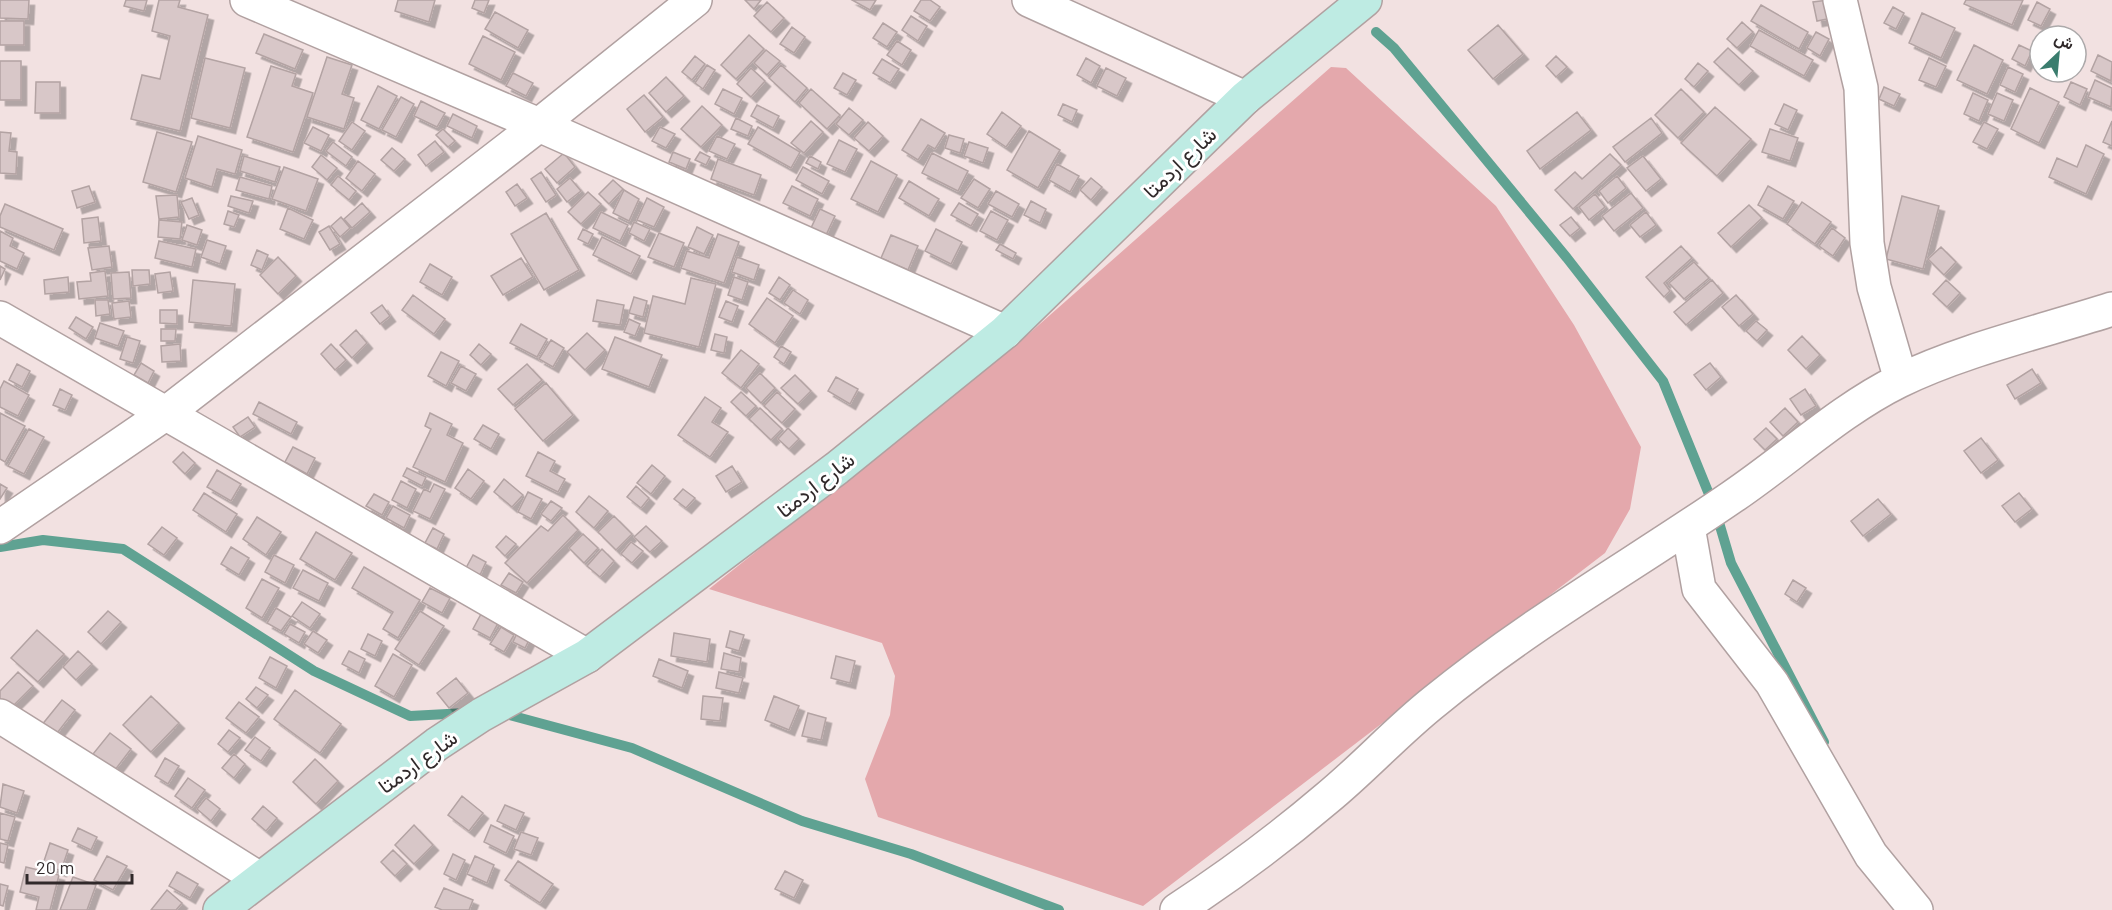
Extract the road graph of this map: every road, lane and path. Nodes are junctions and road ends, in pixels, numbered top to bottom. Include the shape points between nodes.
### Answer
1 (247, 0) edge
2 (695, 0) edge
3 (1029, 0) edge
4 (1365, 0) edge
5 (1840, 0) edge
6 (1245, 98) junction
7 (539, 125) junction
8 (2112, 309) edge
9 (0, 318) edge
10 (1005, 332) junction
11 (1901, 380) junction
12 (165, 414) junction
13 (0, 527) edge
14 (1688, 527) junction
15 (587, 656) junction
16 (0, 716) edge
17 (258, 878) junction
18 (220, 910) edge
19 (1177, 910) edge
20 (1916, 910) edge

1 - 7 street
2 - 7 street
3 - 6 street
4 - 6 main road, شارع اردمتا
5 - 11 street via 1861,88 1867,243 1874,287
6 - 10 main road, شارع اردمتا
7 - 10 street
7 - 12 street
8 - 11 street
9 - 12 street
10 - 15 main road, شارع اردمتا via 837,468
11 - 14 street via 1874,394
12 - 13 street
12 - 15 street
14 - 19 street via 1549,615 1491,657 1436,700 1319,805 1239,869
14 - 20 street via 1699,589 1772,683 1871,855
15 - 17 main road, شارع اردمتا via 437,744
16 - 17 street
17 - 18 main road, شارع اردمتا

